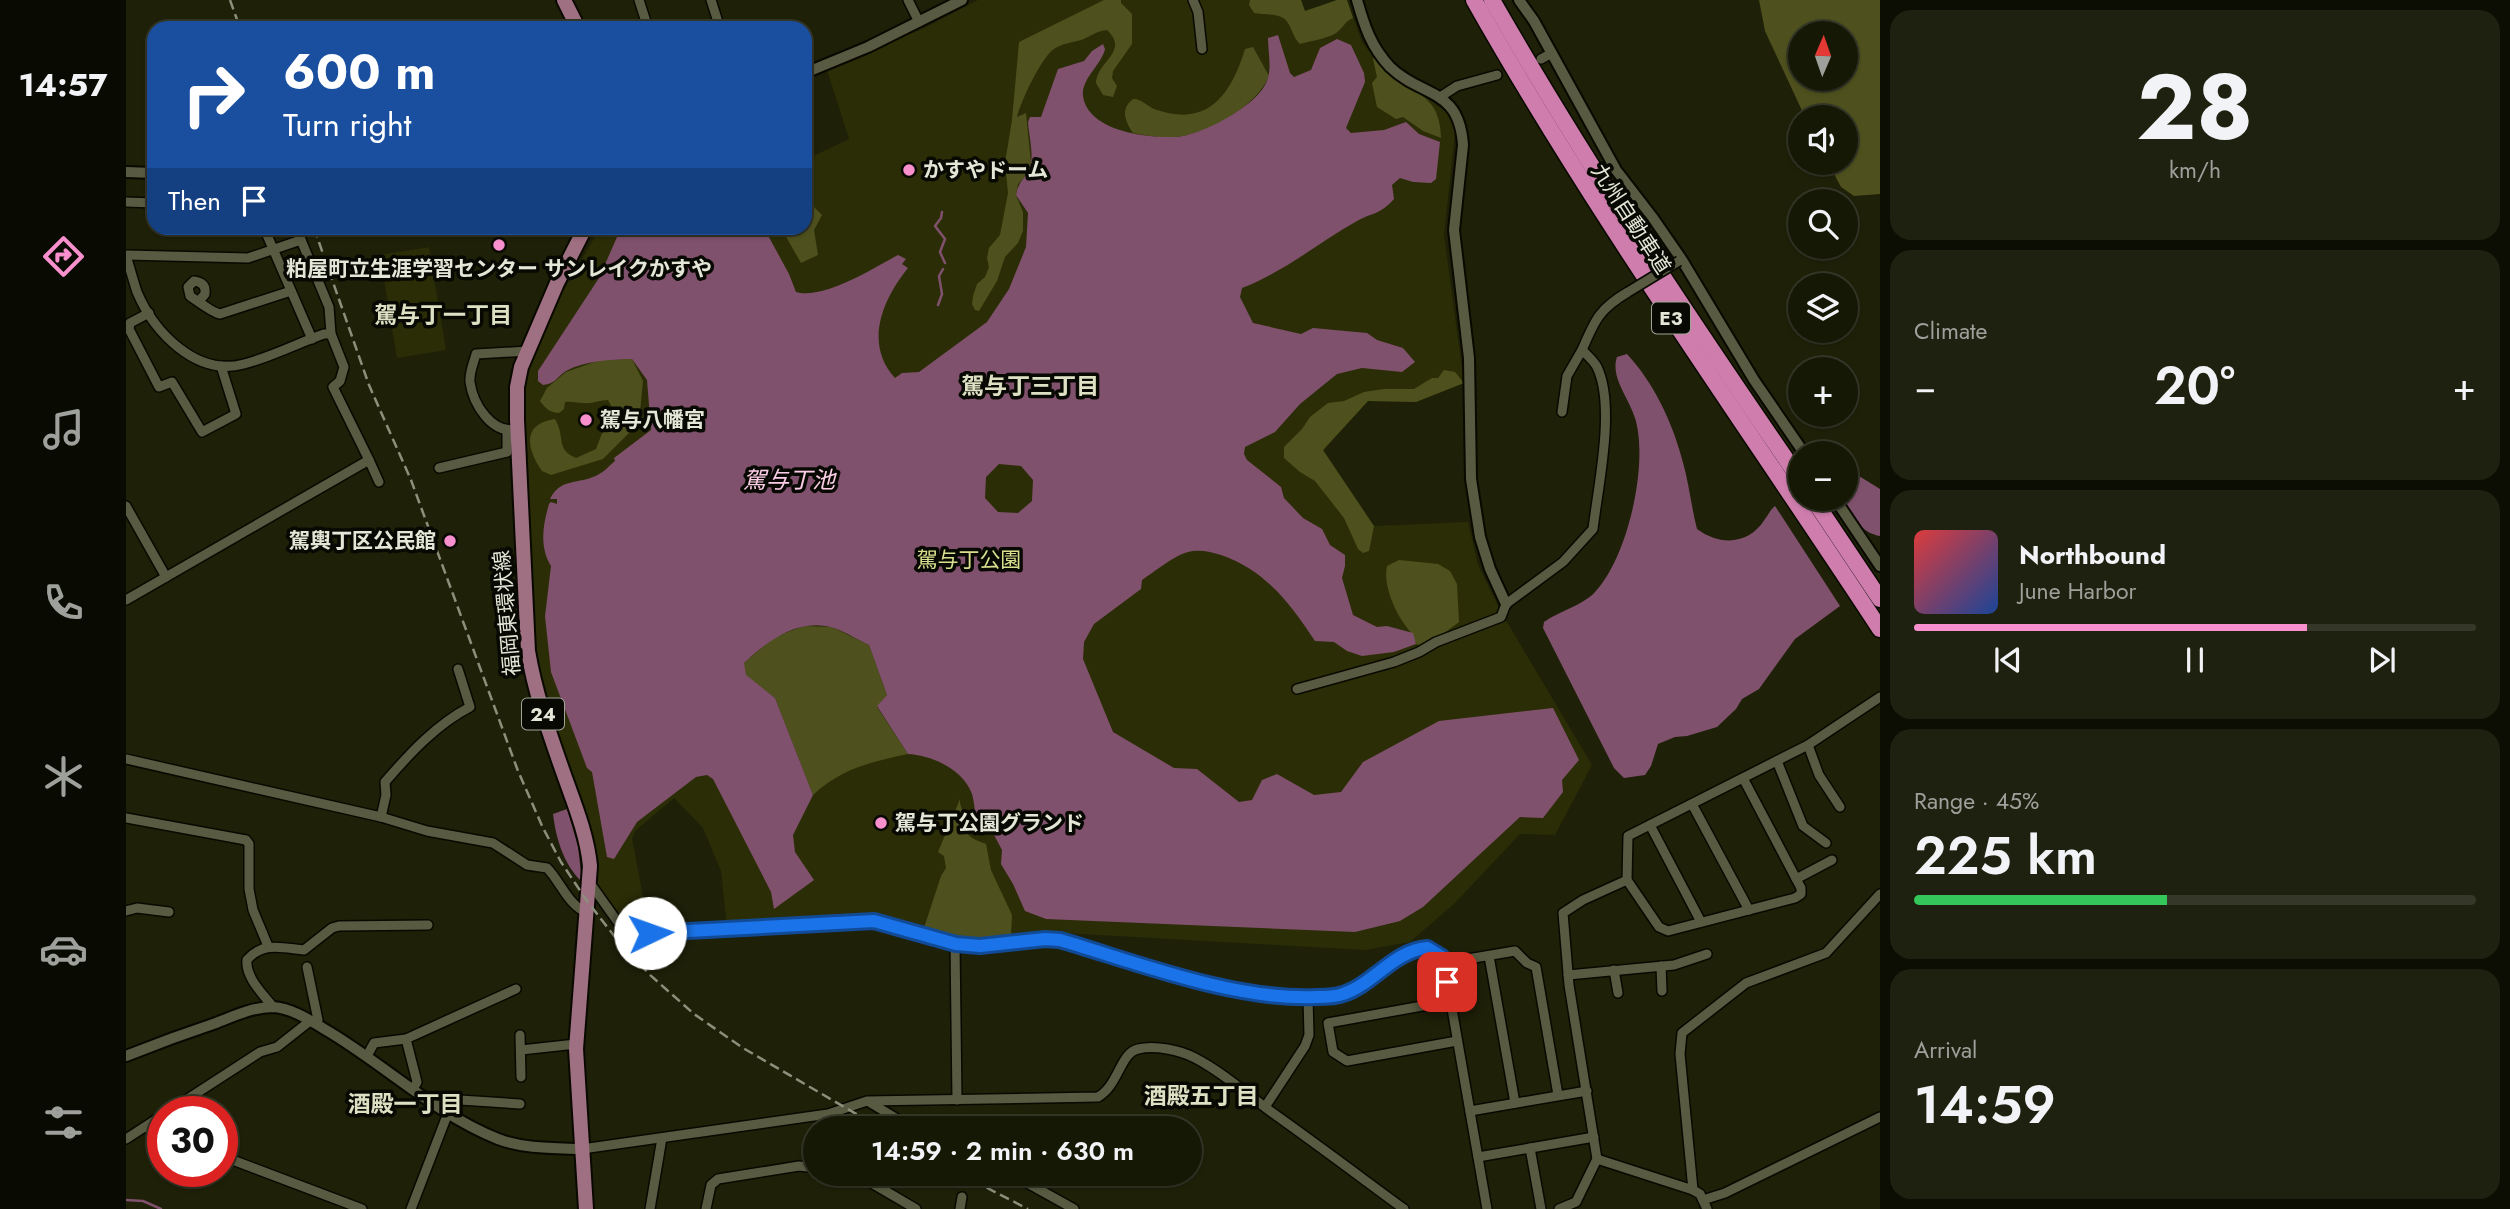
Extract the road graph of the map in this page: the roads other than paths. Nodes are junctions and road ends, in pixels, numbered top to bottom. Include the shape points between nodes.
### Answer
1 (564, 0) edge
2 (639, 0) edge
3 (711, 0) edge
4 (908, 0) edge
5 (962, 0) edge
6 (1193, 0) edge
7 (1357, 0) edge
8 (1474, 0) edge
9 (1492, 0) edge
10 (1519, 0) edge
11 (574, 21) edge
12 (646, 21) edge
13 (718, 21) edge
14 (919, 22) junction
15 (1202, 49) dead end
16 (1552, 53) junction
17 (1541, 59) dead end
18 (812, 70) edge
19 (1497, 75) dead end
20 (1440, 97) junction
21 (126, 172) edge
22 (147, 173) edge
23 (126, 202) edge
24 (147, 204) edge
25 (267, 235) edge
26 (299, 235) edge
27 (581, 235) edge
28 (301, 240) junction
29 (274, 250) junction
30 (126, 255) edge
31 (1681, 261) junction
32 (291, 291) junction
33 (200, 300) dead end
34 (149, 313) junction
35 (331, 334) junction
36 (312, 339) junction
37 (1582, 350) junction
38 (528, 351) junction
39 (221, 366) junction
40 (1562, 412) dead end
41 (512, 430) junction
42 (1796, 441) edge
43 (369, 460) junction
44 (1788, 462) edge
45 (439, 468) dead end
46 (379, 482) dead end
47 (126, 506) edge
48 (1821, 511) edge
49 (1843, 511) edge
50 (1880, 566) edge
51 (166, 577) junction
52 (1880, 599) edge
53 (126, 600) edge
54 (1506, 604) junction
55 (1880, 629) edge
56 (458, 669) dead end
57 (1297, 690) dead end
58 (1880, 697) edge
59 (1808, 745) junction
60 (126, 759) edge
61 (1777, 761) junction
62 (1743, 778) junction
63 (1692, 804) junction
64 (1840, 807) dead end
65 (381, 817) junction
66 (126, 818) edge
67 (1650, 825) junction
68 (1826, 843) dead end
69 (1832, 860) dead end
70 (1796, 879) junction
71 (1627, 880) junction
72 (589, 882) junction
73 (1880, 894) edge
74 (1749, 910) junction
75 (126, 911) edge
76 (169, 912) dead end
77 (586, 912) junction
78 (1701, 922) junction
79 (428, 925) dead end
80 (956, 944) junction
81 (268, 946) junction
82 (1707, 954) dead end
83 (1489, 956) junction
84 (1444, 963) junction
85 (1661, 966) junction
86 (307, 967) dead end
87 (1614, 970) junction
88 (1568, 975) junction
89 (516, 989) dead end
90 (1662, 991) dead end
91 (1618, 993) dead end
92 (1308, 998) junction
93 (1450, 1001) junction
94 (273, 1007) junction
95 (313, 1022) junction
96 (520, 1035) dead end
97 (406, 1039) junction
98 (1457, 1041) junction
99 (576, 1044) junction
100 (521, 1050) junction
101 (126, 1056) edge
102 (367, 1056) junction
103 (521, 1077) dead end
104 (414, 1088) junction
105 (1587, 1091) junction
106 (1558, 1095) junction
107 (192, 1096) edge
108 (957, 1100) junction
109 (867, 1101) junction
110 (1515, 1103) junction
111 (520, 1104) dead end
112 (1265, 1107) junction
113 (444, 1110) junction
114 (1471, 1111) junction
115 (819, 1116) edge
116 (892, 1116) edge
117 (1880, 1117) edge
118 (803, 1118) edge
119 (145, 1127) edge
120 (1594, 1137) junction
121 (662, 1138) junction
122 (126, 1139) edge
123 (582, 1149) junction
124 (1530, 1149) junction
125 (1478, 1157) junction
126 (1597, 1159) junction
127 (238, 1162) edge
128 (803, 1168) edge
129 (877, 1186) edge
130 (1030, 1186) edge
131 (1693, 1190) junction
132 (962, 1197) dead end
133 (1705, 1204) edge
134 (362, 1209) edge
135 (411, 1209) edge
136 (586, 1209) edge
137 (652, 1209) edge
138 (706, 1209) edge
139 (916, 1209) edge
140 (960, 1209) edge
141 (1074, 1209) edge
142 (1404, 1209) edge
143 (1487, 1209) edge
144 (1541, 1209) edge
145 (1559, 1209) edge

1 - 11 main road
2 - 12 street
3 - 13 street
4 - 14 street
5 - 14 street
6 - 15 street
7 - 20 street via 1368,36 1392,68
8 - 55 highway, 九州自動車道 / E3 via 1584,185
9 - 44 highway, 九州自動車道 / E3 via 1612,200
10 - 16 street
14 - 18 street
16 - 17 street
16 - 31 street via 1616,170
19 - 20 street via 1457,86
20 - 54 street via 1452,108 1462,131 1454,230 1469,358 1475,509 1490,569
21 - 22 street
23 - 24 street
25 - 29 street
26 - 28 street
27 - 38 main road, 福岡東環状線 / 24
28 - 29 street
28 - 35 street via 329,307
29 - 30 street via 232,259
29 - 32 street
30 - 34 street
31 - 37 street, bridge via 1608,304
31 - 42 street
32 - 33 street via 225,314 211,311
32 - 36 street
34 - 39 street via 184,352
34 - 39 street via 130,323 129,329 159,387 172,382 202,432 236,414
35 - 36 street
35 - 43 street via 344,367 333,387
36 - 39 street via 244,364
37 - 40 street via 1567,376
37 - 54 street via 1596,365 1606,407 1593,529 1563,562
38 - 41 main road, 福岡東環状線 / 24 via 521,367
38 - 41 street via 476,354 470,380 478,407 496,426
41 - 45 street via 507,452
41 - 72 main road, 福岡東環状線 / 24 via 528,651 534,683 589,851
43 - 46 street
43 - 51 street
47 - 51 street
48 - 52 highway
49 - 50 street
51 - 53 street
54 - 57 street via 1501,617 1419,652
56 - 65 street via 470,707 425,739 385,782
58 - 59 street
59 - 61 street
59 - 64 street via 1819,775
60 - 65 street
61 - 62 street
61 - 68 street via 1803,826
62 - 63 street
62 - 70 street
63 - 67 street
63 - 74 street
65 - 77 street via 493,843 527,865 547,869
66 - 81 street via 246,840 253,910
67 - 71 street via 1628,836
67 - 78 street
69 - 70 street
70 - 74 street via 1801,894 1796,898
71 - 78 street via 1659,927 1668,931
71 - 88 street via 1563,914
72 - 77 main road, 福岡東環状線 / 24
72 - 80 street via 617,921 632,933 874,921
73 - 131 street via 1826,953 1746,983 1682,1033
74 - 78 street
75 - 76 street
77 - 99 main road, 福岡東環状線 / 24
79 - 81 street via 339,926 304,950
80 - 92 street via 1060,940 1222,986
80 - 108 street
81 - 94 street via 250,955 246,966
82 - 85 street
83 - 84 street
83 - 106 street via 1516,951 1536,967
83 - 110 street
84 - 92 street via 1437,953 1417,948 1345,994
84 - 93 street
85 - 87 street
85 - 90 street
86 - 95 street via 318,1020
87 - 88 street
87 - 91 street
88 - 105 street
89 - 97 street
92 - 112 street via 1305,1046
93 - 98 street
93 - 98 street via 1328,1023 1333,1052 1348,1061
94 - 95 street
94 - 101 street via 246,1012
95 - 102 street
95 - 107 street
96 - 100 street
97 - 102 street via 374,1043
97 - 104 street via 417,1082
98 - 114 street
99 - 100 street
99 - 123 main road, 福岡東環状線 / 24
100 - 103 street
102 - 104 street
104 - 113 street
105 - 106 street
105 - 120 street
106 - 110 street
108 - 109 street
108 - 112 street via 1098,1097 1107,1091 1130,1053 1159,1049 1195,1058
109 - 115 street
109 - 116 street
110 - 114 street
111 - 113 street via 445,1099
112 - 142 street
113 - 123 street via 499,1139
113 - 135 street
114 - 125 street
117 - 133 street
118 - 121 street
119 - 122 street
120 - 124 street
120 - 126 street
121 - 123 street
121 - 137 street
123 - 136 main road, 福岡東環状線 / 24
124 - 125 street
124 - 144 street
125 - 143 street
126 - 131 street
126 - 145 street via 1576,1202
127 - 134 street
128 - 138 street via 718,1179 711,1185
129 - 139 street
130 - 141 street
131 - 133 street
132 - 140 street

